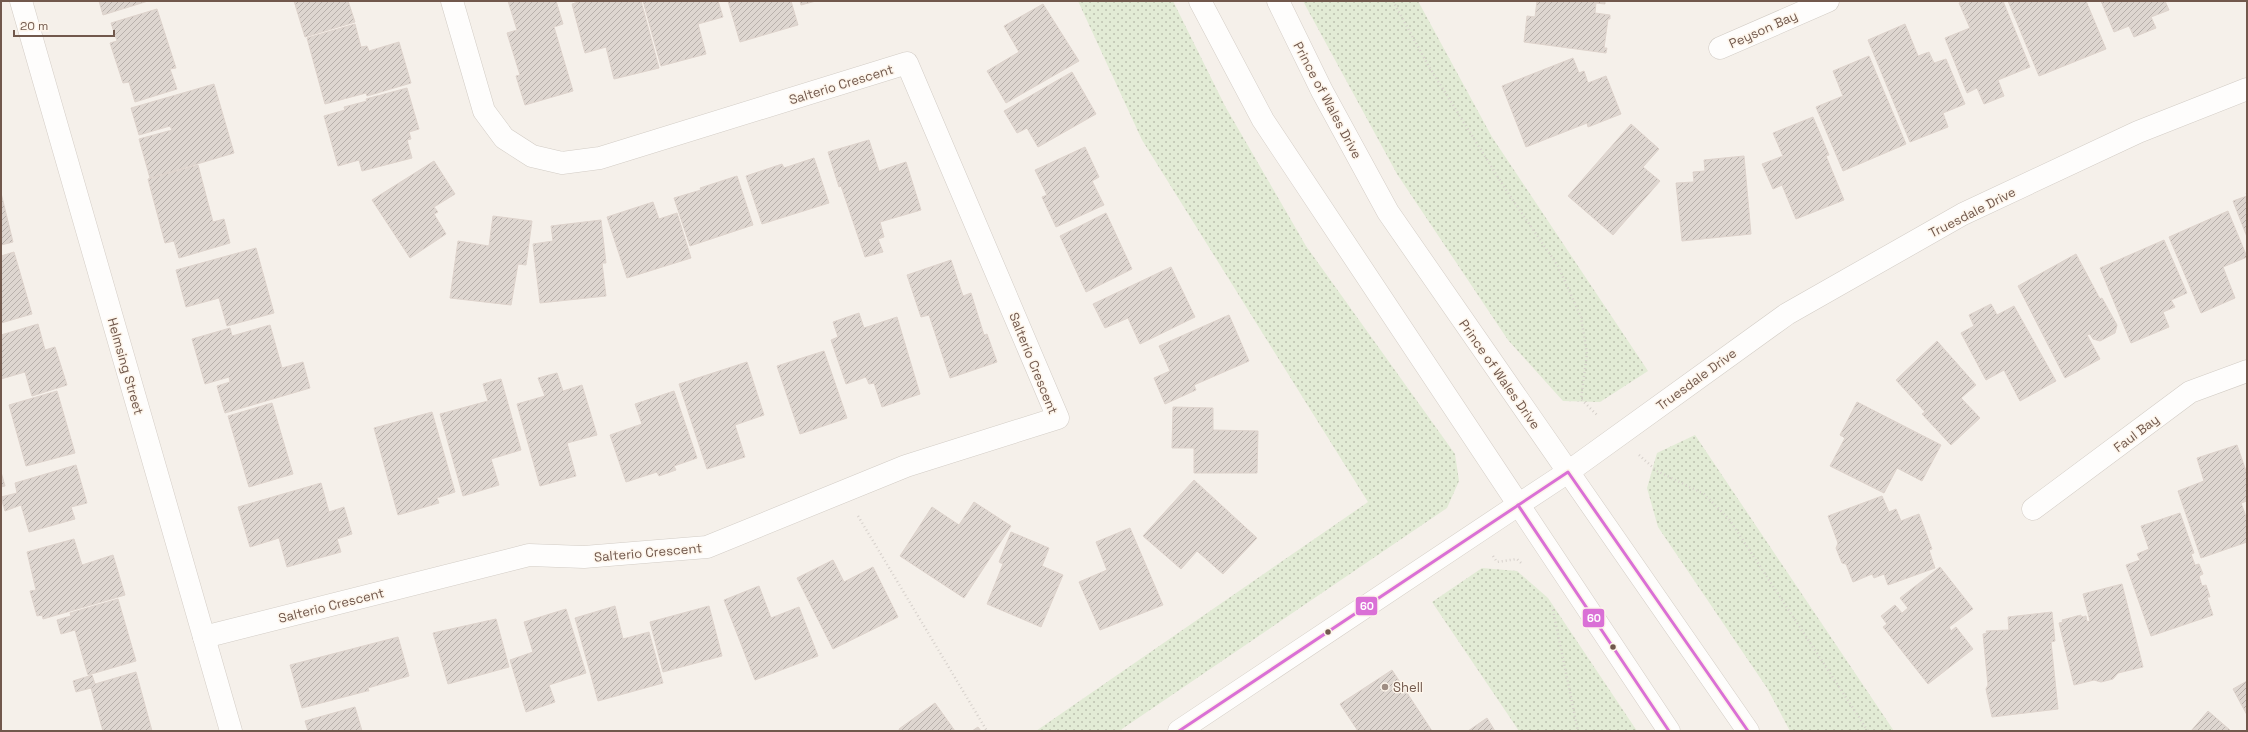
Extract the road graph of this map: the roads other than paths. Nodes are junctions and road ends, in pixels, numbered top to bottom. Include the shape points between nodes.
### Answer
1 (21, 1) edge
2 (452, 1) edge
3 (1200, 1) edge
4 (1278, 1) edge
5 (1828, 1) edge
6 (1720, 48) dead end
7 (2247, 89) edge
8 (2247, 371) edge
9 (1568, 472) junction
10 (1518, 505) junction
11 (2033, 510) dead end
12 (204, 637) junction
13 (232, 731) edge
14 (1179, 731) edge
15 (1668, 731) edge
16 (1748, 731) edge

1 - 12 street, Helmsing Street
2 - 12 street, Salterio Crescent via 484,111 504,138 532,156 562,163 600,158 907,64 1058,418 906,466 707,547 584,557 529,555
3 - 10 street via 1263,120
4 - 9 street, Prince of Wales Drive via 1322,91 1388,212
5 - 6 street, Peyson Bay
7 - 9 street, Truesdale Drive via 2138,132 1963,214 1787,314
8 - 11 street, Faul Bay via 2190,392
9 - 10 street, Truesdale Drive
9 - 16 street, Prince of Wales Drive
10 - 14 street, Truesdale Drive
10 - 15 street
12 - 13 street, Helmsing Street

